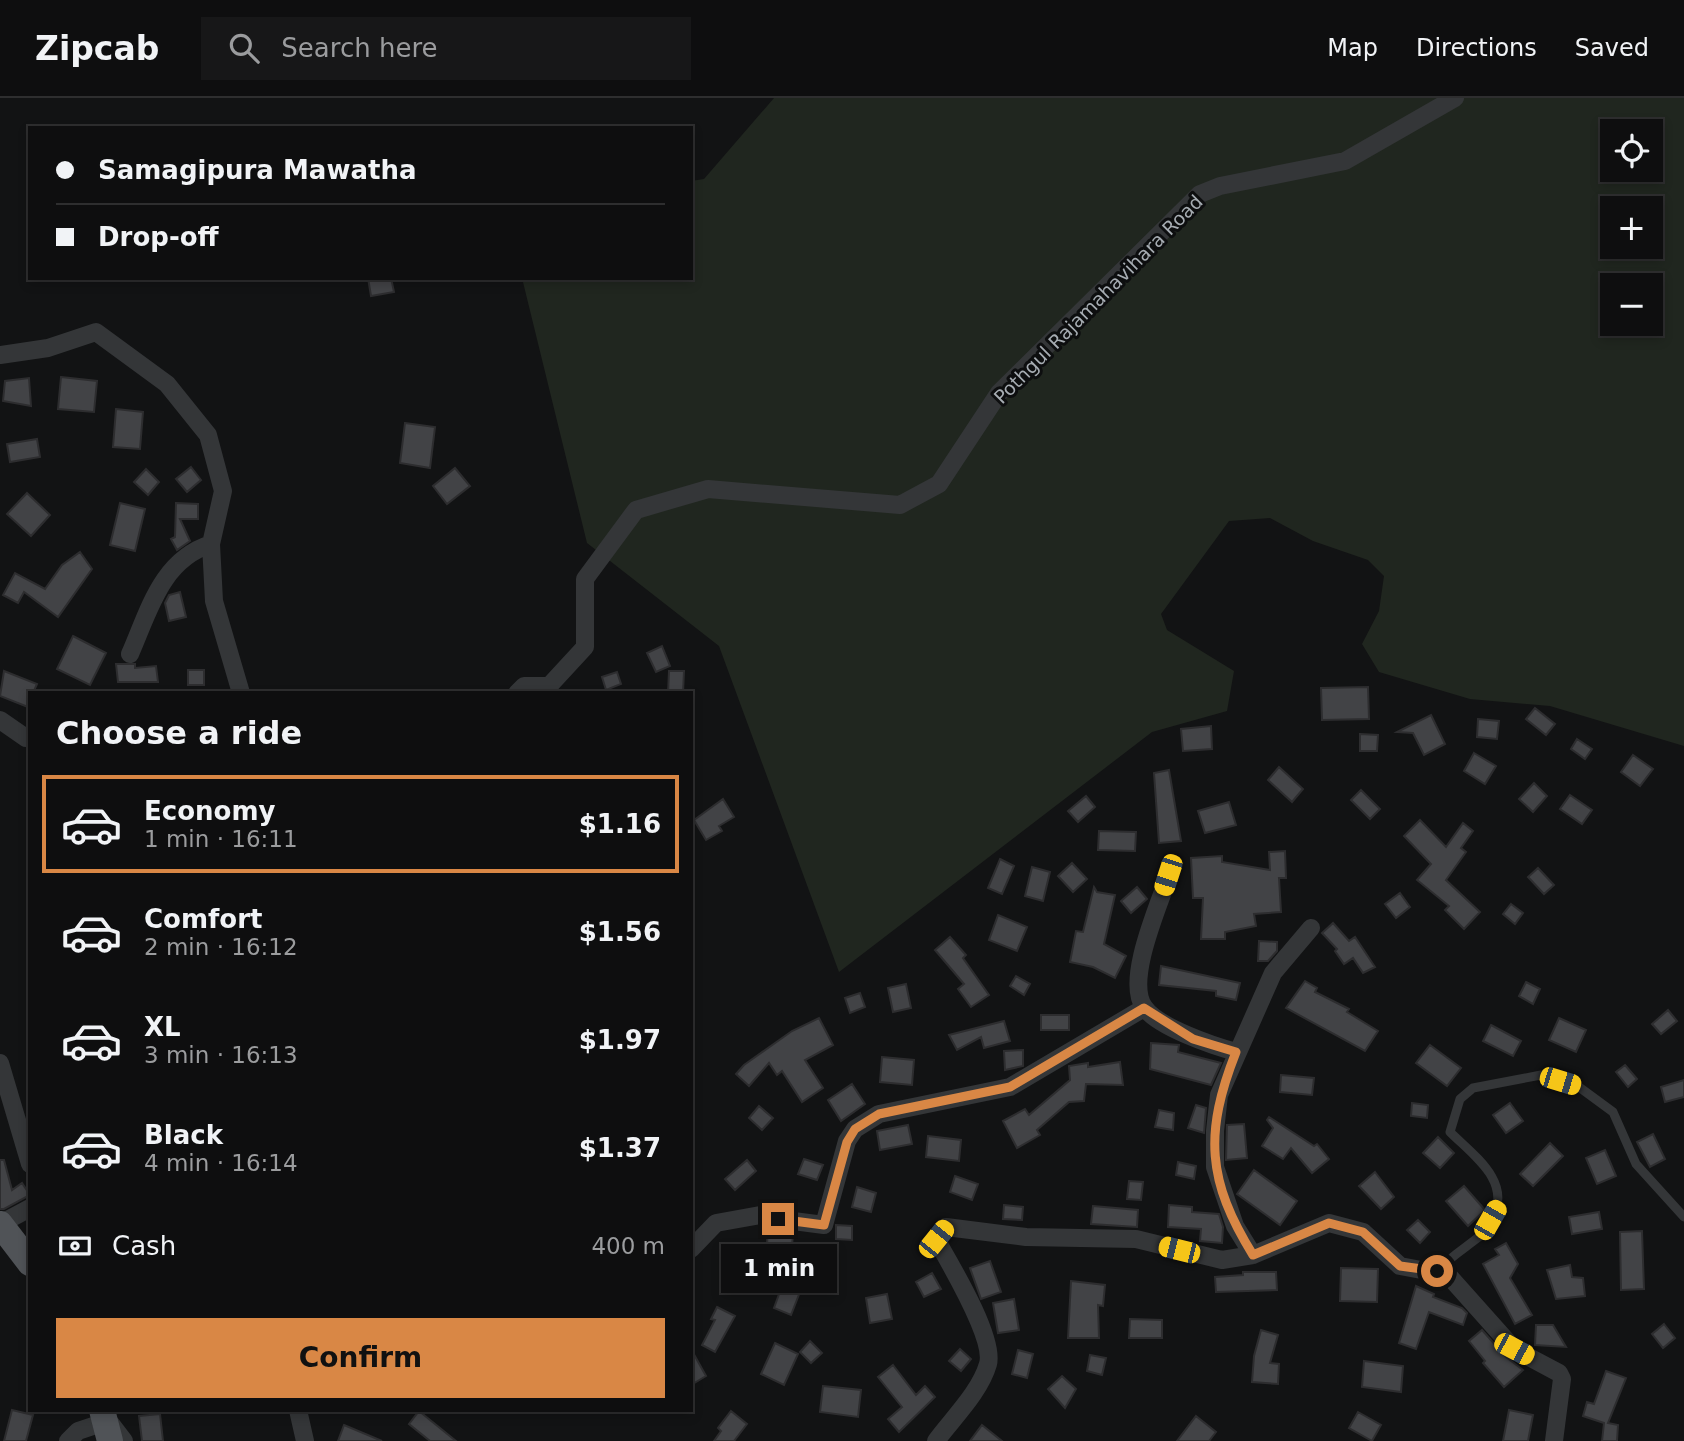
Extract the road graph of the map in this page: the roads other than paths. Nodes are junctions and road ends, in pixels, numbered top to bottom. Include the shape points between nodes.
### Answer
1 (1455, 98) edge
2 (0, 355) edge
3 (211, 544) junction
4 (130, 654) dead end
5 (240, 691) edge
6 (519, 691) edge
7 (0, 720) edge
8 (28, 738) edge
9 (1168, 875) dead end
10 (1311, 928) dead end
11 (1144, 1008) junction
12 (1236, 1052) junction
13 (0, 1063) edge
14 (28, 1156) edge
15 (28, 1209) edge
16 (1684, 1217) edge
17 (0, 1224) edge
18 (693, 1247) edge
19 (1253, 1255) junction
20 (28, 1260) edge
21 (1437, 1271) junction
22 (298, 1412) edge
23 (106, 1424) edge
24 (68, 1441) edge
25 (124, 1441) edge
26 (305, 1441) edge
27 (936, 1441) edge
28 (1554, 1441) edge

1 - 6 street, Pothgul Rajamahavihara Road via 1345,161 1200,194 999,393 939,484 900,505 708,489 636,510 585,579 584,647 549,686 524,686
2 - 3 street via 48,348 96,332 167,384 208,435 223,491
3 - 4 street via 191,550 164,578
3 - 5 street via 214,601
7 - 8 street
9 - 11 street via 1140,964 1139,992
10 - 12 street via 1273,973
11 - 12 street via 1193,1039
11 - 18 street via 1010,1087 879,1114 855,1129 847,1142 824,1225 766,1214 728,1220 716,1223
12 - 19 street via 1219,1095 1215,1167 1235,1226
13 - 14 street
15 - 17 street
16 - 21 lane via 1636,1164 1613,1112 1579,1087 1541,1075 1473,1088 1460,1099 1450,1132 1490,1172 1499,1206 1482,1234
17 - 20 main road
19 - 21 street via 1329,1223 1363,1232 1400,1266
19 - 27 street via 1222,1260 1136,1239 1026,1237 946,1227 936,1239 983,1328 989,1361 981,1381
21 - 28 street via 1448,1275 1514,1349 1559,1373
22 - 26 street
23 - 24 street via 78,1431
23 - 25 street

